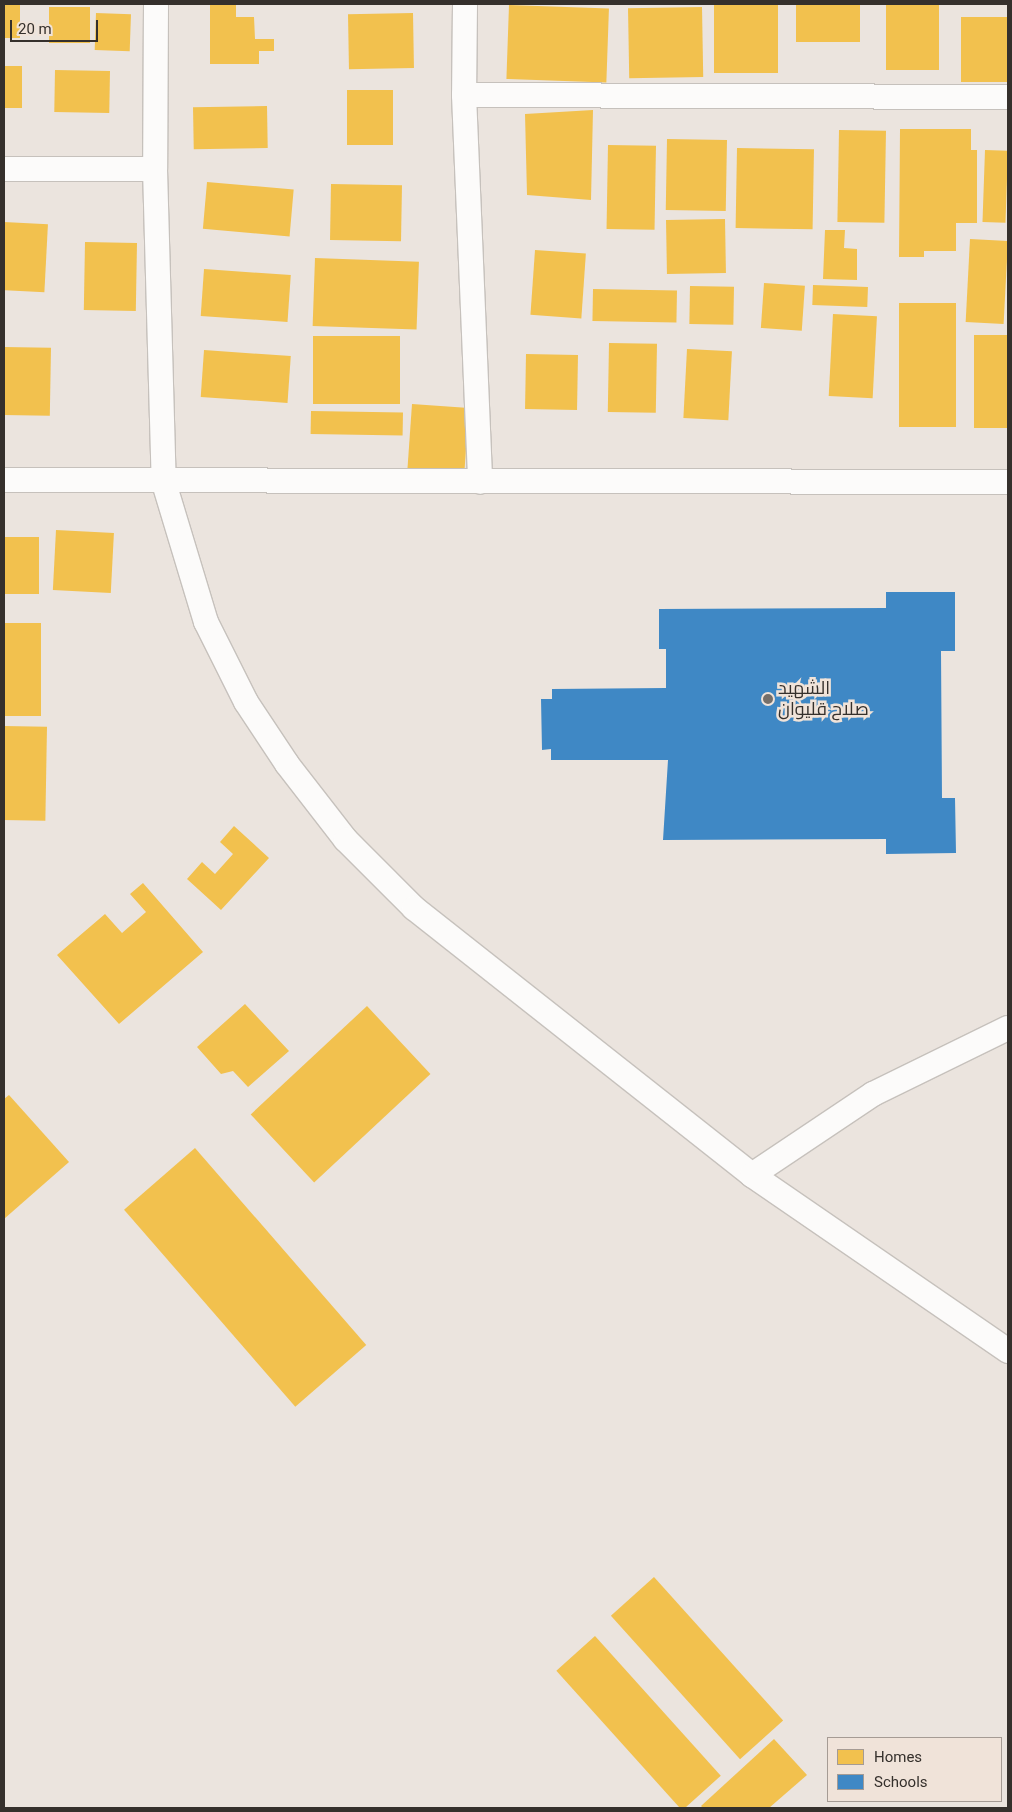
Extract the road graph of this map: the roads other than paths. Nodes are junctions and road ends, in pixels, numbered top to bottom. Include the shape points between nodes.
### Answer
1 (156, 4) edge
2 (465, 4) edge
3 (464, 95) junction
4 (1008, 97) edge
5 (4, 169) edge
6 (155, 169) junction
7 (4, 480) edge
8 (480, 482) junction
9 (1008, 482) edge
10 (164, 483) junction
11 (1008, 1028) edge
12 (752, 1175) junction
13 (1008, 1351) edge

1 - 6 street
2 - 3 street
3 - 4 street
3 - 8 street
5 - 6 street
6 - 10 street
7 - 10 street
8 - 9 street
8 - 10 street
10 - 12 street via 206,622 246,702 287,764 346,840 414,908
11 - 12 street via 873,1094
12 - 13 street

